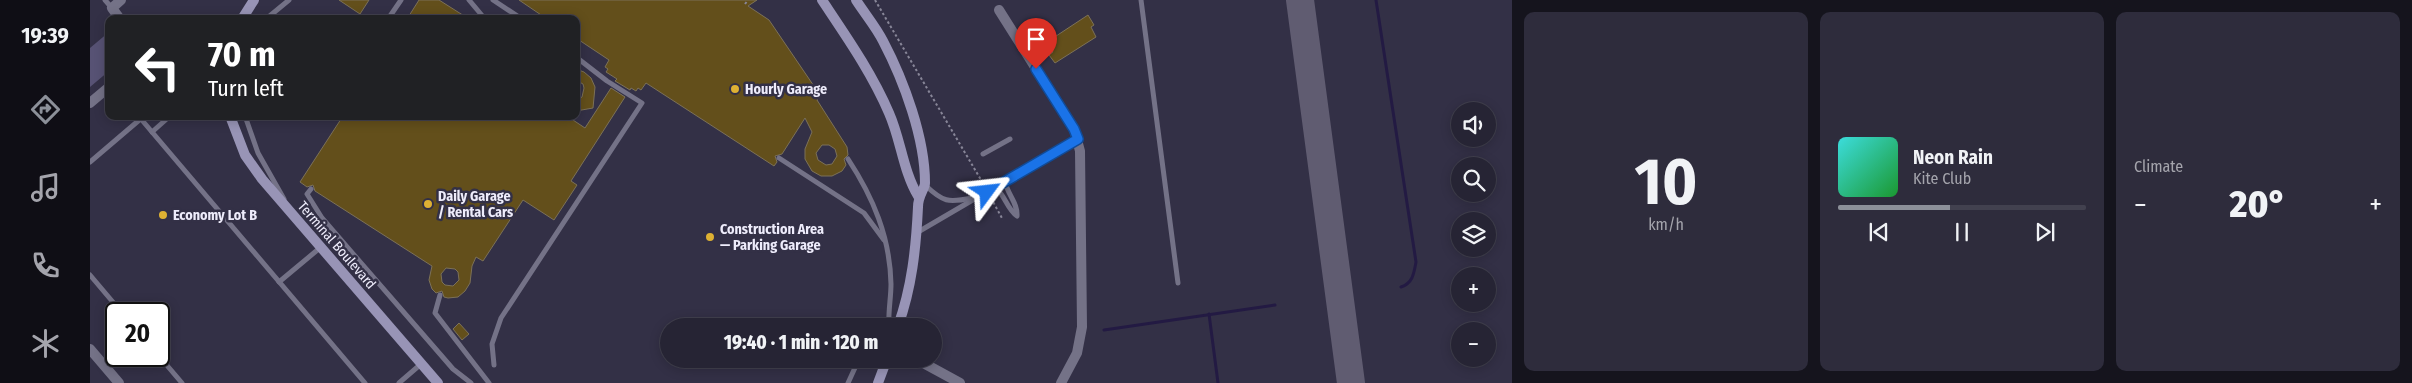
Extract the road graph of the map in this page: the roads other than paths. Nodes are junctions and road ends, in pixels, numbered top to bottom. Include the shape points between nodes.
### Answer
1 (121, 0) edge
2 (254, 0) edge
3 (290, 0) edge
4 (401, 0) edge
5 (470, 0) edge
6 (493, 0) edge
7 (822, 0) edge
8 (856, 0) edge
9 (1141, 0) edge
10 (109, 4) edge
11 (999, 10) dead end
12 (117, 15) edge
13 (245, 15) edge
14 (271, 15) edge
15 (391, 15) edge
16 (482, 15) edge
17 (516, 15) edge
18 (580, 60) edge
19 (105, 91) edge
20 (90, 104) edge
21 (139, 120) edge
22 (144, 120) edge
23 (166, 120) edge
24 (232, 120) edge
25 (246, 120) edge
26 (152, 132) junction
27 (1010, 138) dead end
28 (1078, 139) junction
29 (983, 154) dead end
30 (779, 158) dead end
31 (848, 158) dead end
32 (90, 162) edge
33 (1005, 181) junction
34 (925, 185) junction
35 (995, 187) junction
36 (311, 189) dead end
37 (918, 196) junction
38 (977, 197) junction
39 (293, 215) junction
40 (917, 232) junction
41 (885, 243) junction
42 (321, 247) junction
43 (90, 275) edge
44 (279, 282) junction
45 (1178, 283) dead end
46 (440, 296) dead end
47 (113, 302) edge
48 (889, 318) edge
49 (900, 318) edge
50 (90, 349) edge
51 (421, 364) junction
52 (494, 365) dead end
53 (168, 367) edge
54 (855, 368) edge
55 (884, 368) edge
56 (929, 368) edge
57 (947, 380) edge
58 (119, 383) edge
59 (182, 383) edge
60 (365, 383) edge
61 (399, 383) edge
62 (438, 383) edge
63 (471, 383) edge
64 (489, 383) edge
65 (848, 383) edge
66 (878, 383) edge
67 (960, 383) edge
68 (1061, 383) edge

1 - 10 street
2 - 13 main road
3 - 14 lane
4 - 15 lane
5 - 16 lane
6 - 17 lane
7 - 37 main road via 883,98 901,143 909,180
8 - 34 main road via 884,41 902,82 914,121
9 - 45 lane
10 - 12 street
11 - 28 street
18 - 52 lane via 607,82 642,103 501,318 492,344
19 - 20 street
21 - 32 lane
22 - 26 lane
23 - 26 lane
24 - 39 main road, Terminal Boulevard via 245,155
25 - 39 lane via 258,153
26 - 44 lane
27 - 29 lane
28 - 33 lane
28 - 68 street via 1082,327 1077,353
30 - 41 lane via 864,213
31 - 41 lane via 876,208 884,229
33 - 35 lane
33 - 35 lane via 1018,209 1017,216
34 - 37 main road
34 - 38 lane via 937,197 950,202
35 - 38 lane
36 - 63 lane via 308,194 322,218 454,369
37 - 40 main road
38 - 40 lane
39 - 42 main road, Terminal Boulevard
40 - 49 main road via 911,283
41 - 48 lane via 891,282
42 - 44 lane
42 - 51 main road, Terminal Boulevard
43 - 47 lane
44 - 60 lane
46 - 64 lane via 435,313
50 - 58 street
51 - 61 lane
51 - 62 main road, Terminal Boulevard
53 - 59 lane
54 - 65 lane
55 - 66 main road
56 - 57 street
57 - 67 street

